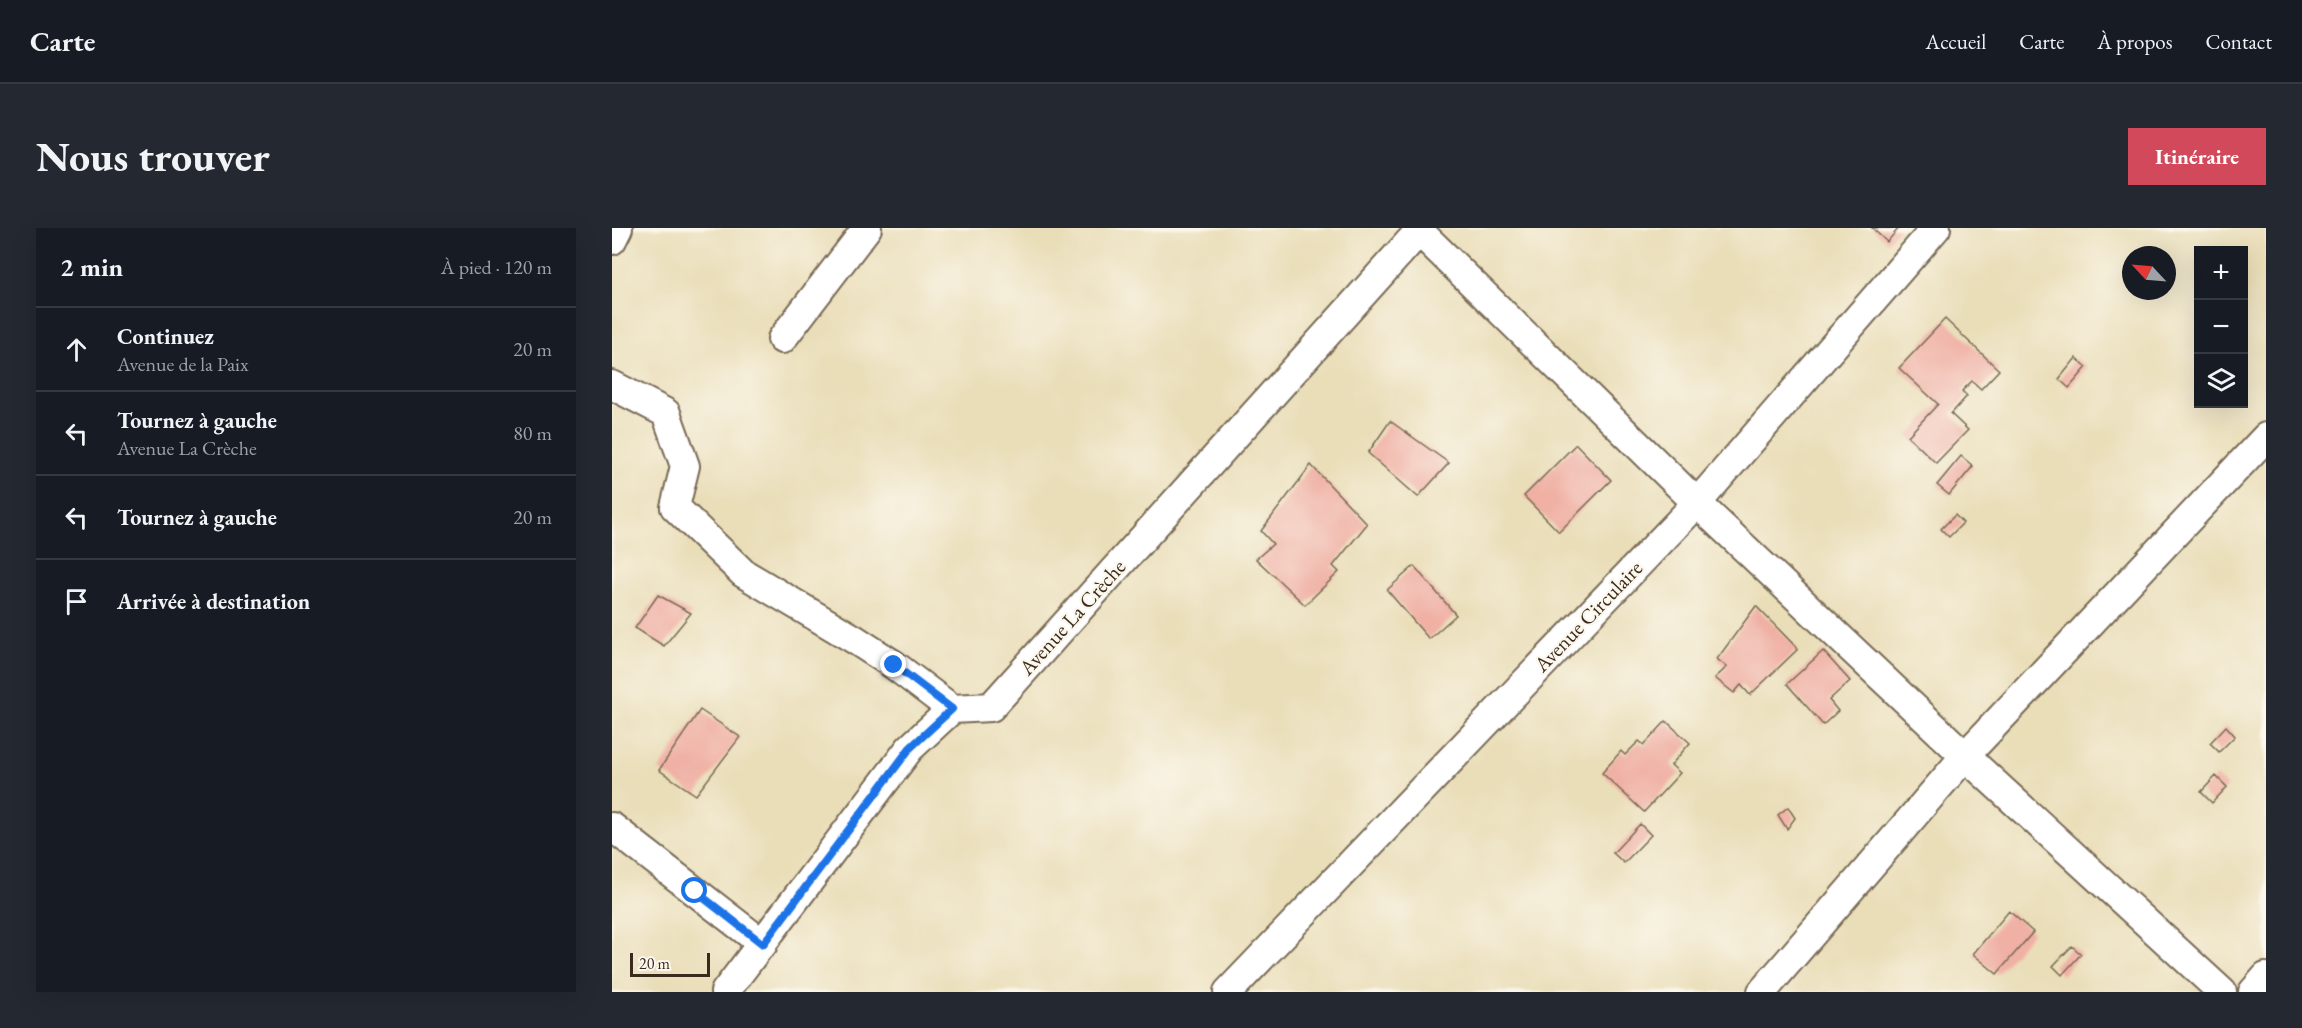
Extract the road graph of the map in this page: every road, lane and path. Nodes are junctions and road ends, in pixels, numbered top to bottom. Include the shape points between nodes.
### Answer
1 (618, 228) edge
2 (867, 228) edge
3 (1936, 228) edge
4 (1420, 230) edge
5 (612, 240) edge
6 (782, 339) dead end
7 (612, 385) edge
8 (2266, 437) edge
9 (1697, 503) junction
10 (952, 709) junction
11 (1965, 756) junction
12 (612, 827) edge
13 (763, 944) junction
14 (2266, 977) edge
15 (725, 992) edge
16 (1228, 992) edge
17 (1762, 992) edge
18 (2222, 992) edge
19 (2253, 992) edge

1 - 5 street
2 - 6 street
3 - 9 street, Avenue Circulaire
4 - 9 street
4 - 10 street, Avenue La Crèche via 991,706
7 - 10 street via 666,413 685,466 675,507 743,573 894,665
8 - 11 street
9 - 11 street
9 - 16 street, Avenue Circulaire
10 - 13 street via 910,748
11 - 17 street
11 - 18 street
12 - 13 street
13 - 15 street
14 - 19 street

